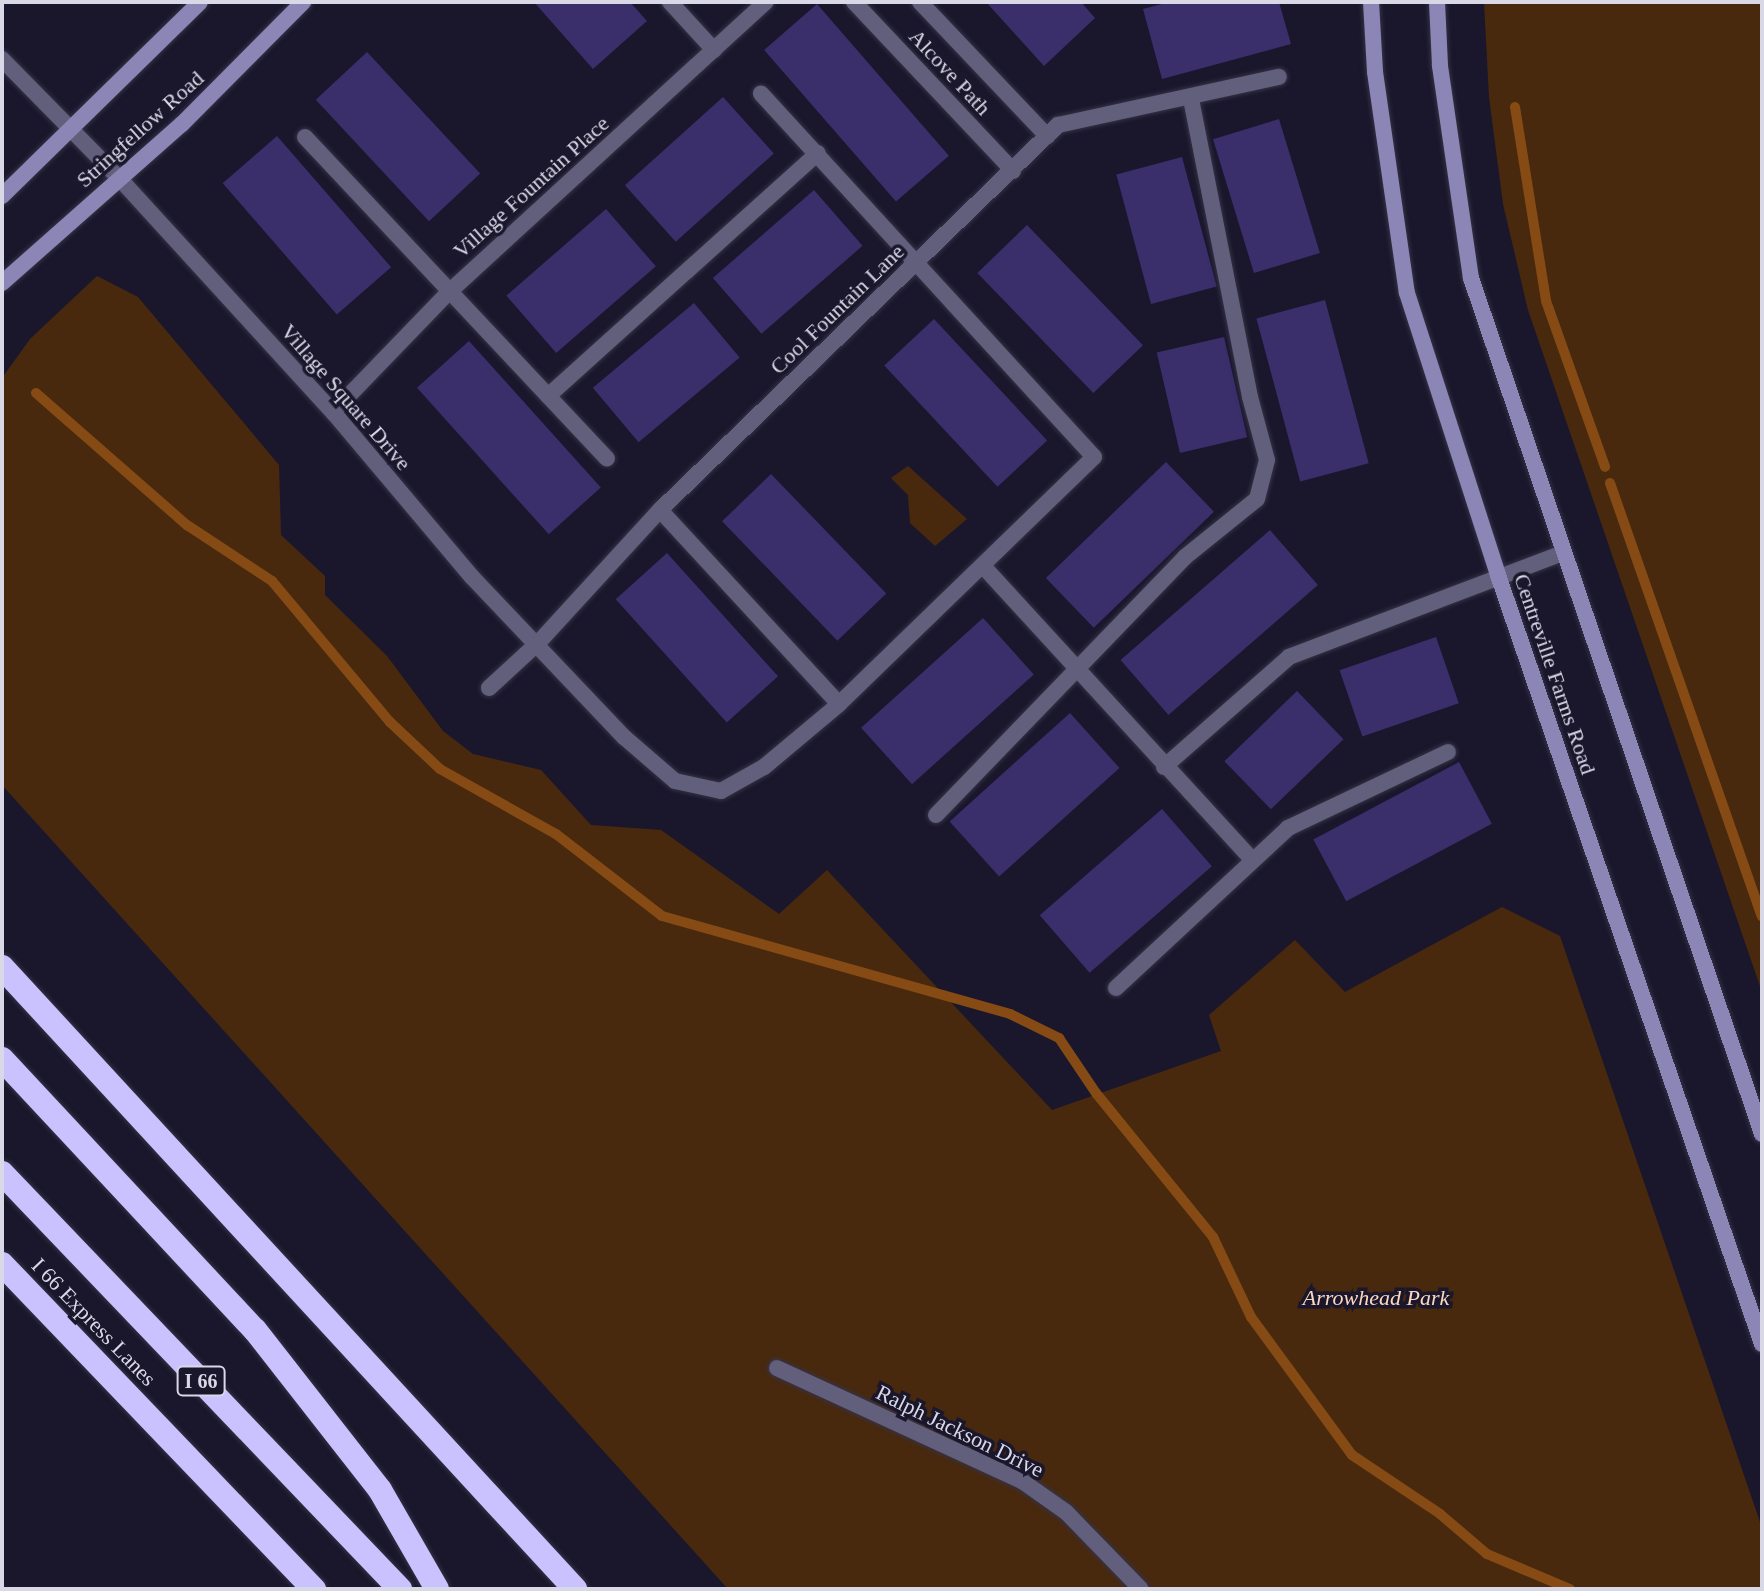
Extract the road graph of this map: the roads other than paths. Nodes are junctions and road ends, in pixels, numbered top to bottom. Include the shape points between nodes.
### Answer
1 (200, 2) edge
2 (303, 2) edge
3 (670, 2) edge
4 (766, 2) edge
5 (854, 2) edge
6 (920, 2) edge
7 (1371, 2) edge
8 (1437, 2) edge
9 (714, 50) junction
10 (2, 59) edge
11 (1279, 77) dead end
12 (761, 94) dead end
13 (1191, 98) junction
14 (70, 128) junction
15 (1047, 136) junction
16 (305, 137) dead end
17 (818, 153) junction
18 (1013, 171) junction
19 (120, 179) junction
20 (2, 196) edge
21 (917, 263) junction
22 (2, 283) edge
23 (448, 293) junction
24 (548, 396) junction
25 (333, 412) junction
26 (607, 459) dead end
27 (660, 510) junction
28 (1563, 553) junction
29 (983, 566) junction
30 (1498, 575) junction
31 (539, 642) junction
32 (1078, 673) junction
33 (489, 688) dead end
34 (839, 704) junction
35 (1448, 752) dead end
36 (1164, 767) junction
37 (936, 815) dead end
38 (1251, 858) junction
39 (2, 967) edge
40 (1116, 988) dead end
41 (2, 1059) edge
42 (1762, 1134) edge
43 (2, 1173) edge
44 (2, 1264) edge
45 (1762, 1344) edge
46 (777, 1368) dead end
47 (314, 1589) edge
48 (400, 1589) edge
49 (437, 1589) edge
50 (575, 1589) edge
51 (1141, 1589) edge

1 - 14 street, Stringfellow Road
2 - 19 street, Stringfellow Road
3 - 9 street
4 - 9 street, Village Fountain Place
5 - 18 street, Alcove Path
6 - 15 street, Alcove Path
7 - 30 street, Centreville Farms Road via 1375,72 1407,293
8 - 28 street via 1440,66 1471,278
9 - 23 street, Village Fountain Place
10 - 14 street, Village Square Drive
11 - 13 street, Cool Fountain Lane
12 - 17 street
13 - 15 street, Cool Fountain Lane via 1058,125
13 - 32 street via 1267,460 1257,499 1185,557
14 - 19 street, Village Square Drive
14 - 20 street, Stringfellow Road
15 - 18 street, Cool Fountain Lane
16 - 23 street
17 - 21 street
17 - 24 street
18 - 21 street, Cool Fountain Lane
19 - 22 street, Stringfellow Road
19 - 25 street, Village Square Drive
21 - 27 street, Cool Fountain Lane
21 - 29 street, Village Square Drive via 1094,457
23 - 24 street
23 - 25 street, Village Fountain Place
24 - 26 street
25 - 31 street, Village Square Drive via 472,577
27 - 31 street, Cool Fountain Lane
27 - 34 street
28 - 30 street
28 - 42 street
29 - 32 street
29 - 34 street, Village Square Drive
30 - 36 street via 1289,657
30 - 45 street, Centreville Farms Road
31 - 33 street, Cool Fountain Lane
31 - 34 street, Village Square Drive via 624,737 675,781 721,791 764,767
32 - 36 street
32 - 37 street
35 - 38 street via 1288,828
36 - 38 street
38 - 40 street
39 - 50 highway
41 - 49 highway via 255,1330 380,1490
43 - 48 highway, I 66
44 - 47 highway, I 66 Express Lanes
46 - 51 street, Ralph Jackson Drive via 1022,1481 1066,1512

